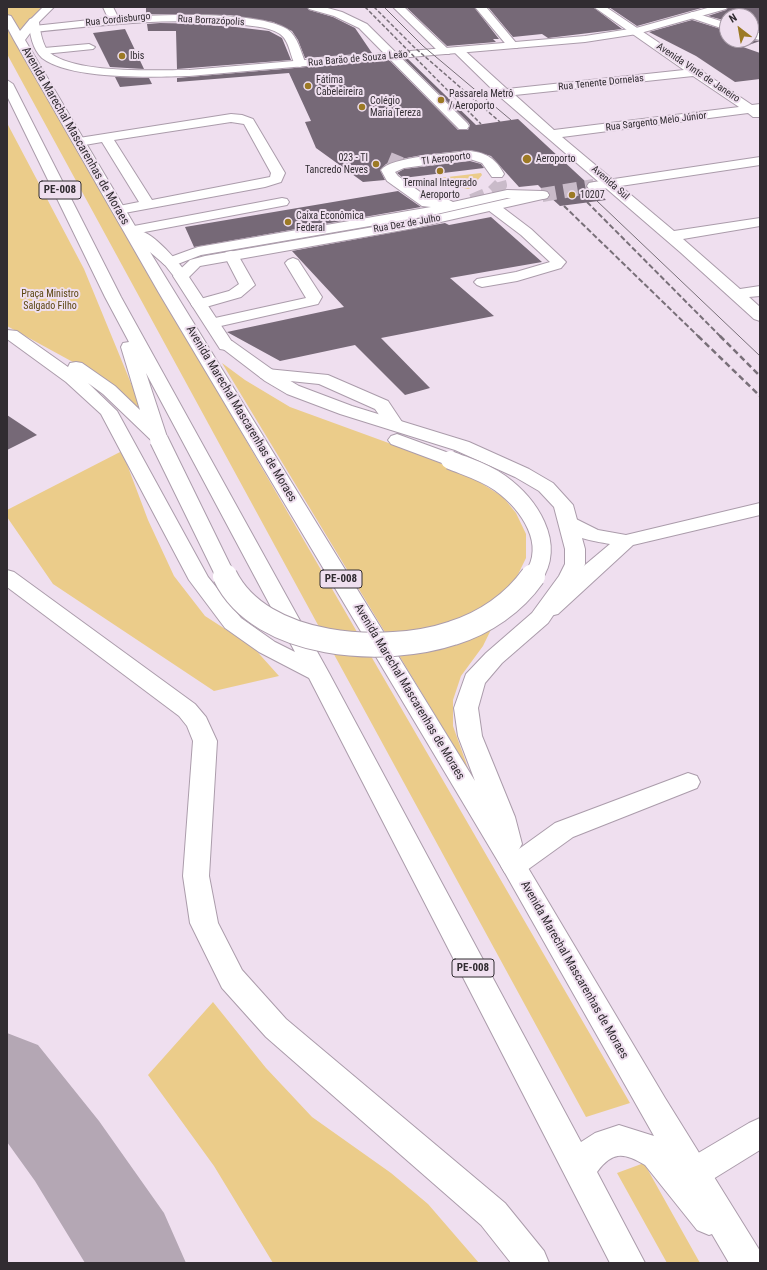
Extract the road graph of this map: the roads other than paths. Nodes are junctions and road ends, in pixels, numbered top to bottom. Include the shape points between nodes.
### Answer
1 (108, 7) edge
2 (313, 7) edge
3 (398, 7) edge
4 (480, 7) edge
5 (599, 7) edge
6 (722, 7) edge
7 (47, 8) edge
8 (232, 9) dead end
9 (692, 16) junction
10 (7, 18) edge
11 (114, 20) junction
12 (719, 24) edge
13 (34, 25) junction
14 (637, 31) junction
15 (19, 40) junction
16 (513, 46) junction
17 (89, 47) dead end
18 (44, 51) junction
19 (459, 51) junction
20 (445, 52) junction
21 (392, 56) junction
22 (300, 64) junction
23 (698, 72) junction
24 (7, 84) edge
25 (503, 93) junction
26 (757, 111) edge
27 (463, 126) dead end
28 (553, 134) junction
29 (106, 138) junction
30 (79, 142) junction
31 (760, 161) edge
32 (474, 170) dead end
33 (610, 183) junction
34 (594, 186) tunnel mouth
35 (472, 201) junction
36 (282, 202) dead end
37 (148, 205) junction
38 (493, 207) junction
39 (126, 220) junction
40 (760, 222) edge
41 (352, 226) junction
42 (388, 228) junction
43 (672, 236) junction
44 (231, 255) junction
45 (170, 262) junction
46 (293, 263) dead end
47 (181, 276) junction
48 (482, 282) dead end
49 (760, 291) edge
50 (737, 294) junction
51 (113, 297) junction
52 (200, 304) junction
53 (760, 316) edge
54 (212, 323) junction
55 (9, 333) edge
56 (226, 345) junction
57 (158, 439) junction
58 (760, 509) edge
59 (570, 523) junction
60 (626, 541) junction
61 (7, 577) edge
62 (540, 618) junction
63 (318, 673) junction
64 (688, 782) dead end
65 (514, 866) junction
66 (760, 1133) edge
67 (579, 1171) junction
68 (694, 1173) junction
69 (751, 1259) edge
70 (532, 1263) edge
71 (628, 1263) edge

1 - 11 main road
2 - 21 main road via 338,14 363,26
3 - 20 main road
4 - 16 main road
5 - 14 main road, Avenida Vinte de Janeiro
6 - 9 main road, Rua Barão de Souza Leão
7 - 13 main road
8 - 11 main road, Rua Cordisburgo
9 - 12 main road
9 - 14 main road, Rua Barão de Souza Leão
10 - 15 main road, Avenida Marechal Mascarenhas de Moraes / PE-008
11 - 13 main road, Rua Cordisburgo
11 - 22 main road, Rua Borrazópolis via 224,20 275,27 289,37
13 - 15 main road
13 - 18 main road
14 - 16 main road, Rua Barão de Souza Leão
14 - 23 main road, Avenida Vinte de Janeiro
15 - 30 main road, Avenida Marechal Mascarenhas de Moraes / PE-008
16 - 19 main road, Rua Barão de Souza Leão
17 - 18 main road
18 - 22 main road, Rua Barão de Souza Leão via 56,61 75,66 134,73 188,73
19 - 20 main road, Rua Barão de Souza Leão
19 - 25 main road, Avenida Sul
20 - 21 main road, Rua Barão de Souza Leão
21 - 22 main road, Rua Barão de Souza Leão
21 - 27 main road
23 - 25 main road, Rua Tenente Dornelas
23 - 26 main road, Avenida Vinte de Janeiro
24 - 51 main road, PE-008
25 - 28 main road, Avenida Sul
26 - 28 main road, Rua Sargento Melo Júnior
28 - 33 main road, Avenida Sul
29 - 30 main road
29 - 37 main road
29 - 37 main road via 230,118 242,119 249,122 278,173 276,179 265,183
30 - 39 main road, Avenida Marechal Mascarenhas de Moraes / PE-008
31 - 33 main road
32 - 35 main road, TI Aeroporto via 484,169 497,174 486,159 478,156 442,155 412,159 388,170 392,178 409,183 427,203
33 - 34 main road
33 - 43 main road, Avenida Sul
35 - 38 main road, Rua Dez de Julho via 515,193 542,195
35 - 41 main road
36 - 39 main road
37 - 39 main road
38 - 42 main road, Rua Dez de Julho
38 - 48 main road via 526,232 558,262 551,267
39 - 45 main road
39 - 65 main road, Avenida Marechal Mascarenhas de Moraes / PE-008
40 - 43 main road
41 - 42 main road
41 - 45 main road via 198,251
42 - 44 main road, Rua Dez de Julho
43 - 50 main road, Avenida Sul
44 - 47 main road, Rua Dez de Julho via 195,263
44 - 52 main road via 247,285 235,294
45 - 47 main road
46 - 54 main road via 314,297 312,301
47 - 52 main road
49 - 50 main road
50 - 53 main road, Avenida Sul
51 - 57 main road
51 - 63 main road, PE-008
52 - 54 main road
54 - 56 main road
55 - 57 main road via 63,360 109,390
55 - 63 main road via 72,378 108,411 199,580 233,623 268,647
56 - 57 main road, bridge via 234,360 247,375 287,398 450,460 499,483 514,496 536,526 543,554 539,567 512,603 492,616 451,634 396,645 346,644 318,639 280,627 252,610 230,586
56 - 59 main road via 293,390 346,410 462,446 522,473 550,492 563,505
58 - 60 main road
59 - 60 main road via 592,535
59 - 62 main road via 575,564 569,577
60 - 62 main road
61 - 70 main road via 187,710 198,723 205,741 196,876 204,923 232,979 276,1028 493,1214
62 - 65 main road via 494,658 474,680 466,708 470,736 502,817
63 - 67 main road, PE-008
64 - 65 main road via 564,830
65 - 68 main road, Avenida Marechal Mascarenhas de Moraes / PE-008
66 - 68 main road
67 - 69 main road via 594,1150 606,1143 619,1140 642,1146 656,1154 718,1230
67 - 71 main road, PE-008
68 - 69 main road, Avenida Marechal Mascarenhas de Moraes / PE-008

